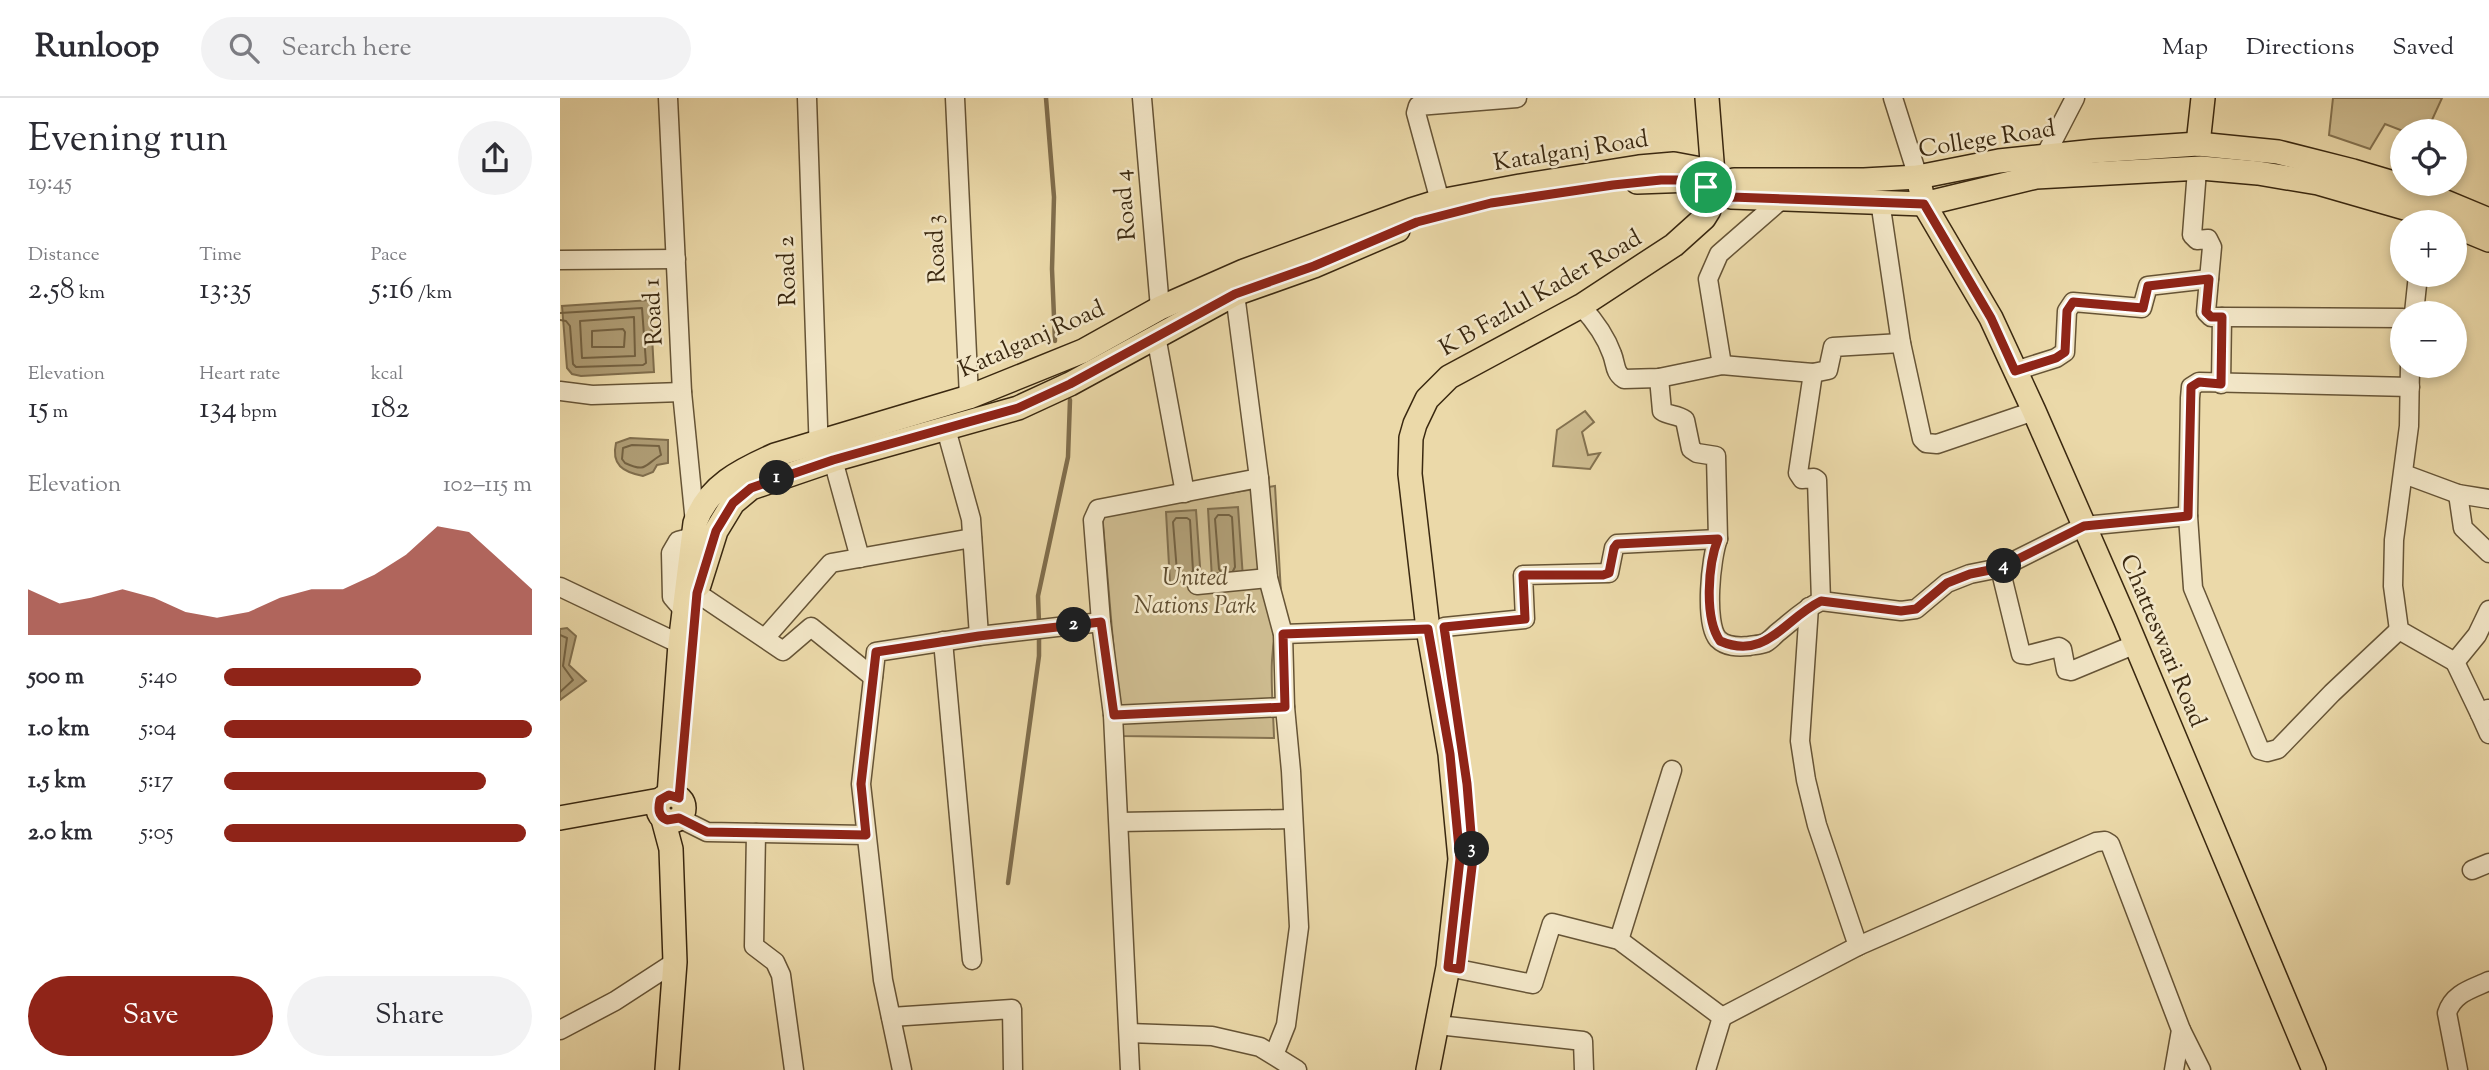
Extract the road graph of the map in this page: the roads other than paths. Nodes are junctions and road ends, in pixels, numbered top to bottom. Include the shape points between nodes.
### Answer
1 (668, 98) edge
2 (807, 98) edge
3 (954, 98) edge
4 (1142, 98) edge
5 (1517, 98) edge
6 (1707, 98) edge
7 (1717, 98) edge
8 (1893, 98) edge
9 (2075, 98) edge
10 (2203, 98) edge
11 (1710, 141) junction
12 (2198, 144) junction
13 (2045, 156) junction
14 (1686, 165) junction
15 (2199, 168) junction
16 (1918, 177) junction
17 (1721, 187) junction
18 (1782, 199) junction
19 (1440, 201) junction
20 (1881, 201) junction
21 (1924, 204) junction
22 (2419, 210) edge
23 (2426, 210) edge
24 (2467, 218) edge
25 (2489, 220) edge
26 (2467, 231) edge
27 (2489, 240) edge
28 (676, 259) junction
29 (560, 260) edge
30 (2209, 279) junction
31 (1235, 294) junction
32 (1160, 308) junction
33 (1586, 311) junction
34 (2222, 317) junction
35 (2390, 318) edge
36 (1156, 335) junction
37 (1901, 343) junction
38 (1722, 365) junction
39 (2015, 371) junction
40 (1813, 373) junction
41 (1659, 378) junction
42 (2410, 378) edge
43 (2221, 384) junction
44 (2410, 387) junction
45 (560, 391) edge
46 (682, 393) junction
47 (969, 397) junction
48 (2034, 411) junction
49 (946, 429) junction
50 (824, 456) junction
51 (2404, 474) junction
52 (1259, 478) junction
53 (1185, 493) junction
54 (2458, 494) junction
55 (726, 495) junction
56 (2489, 499) edge
57 (2188, 516) junction
58 (2084, 526) junction
59 (694, 530) junction
60 (972, 538) junction
61 (1718, 539) junction
62 (2489, 553) edge
63 (860, 558) junction
64 (2000, 568) junction
65 (1268, 579) junction
66 (1197, 585) dead end
67 (560, 587) edge
68 (690, 602) junction
69 (1815, 604) junction
70 (2489, 610) edge
71 (1101, 622) junction
72 (1436, 628) junction
73 (2399, 630) junction
74 (1283, 634) junction
75 (979, 636) junction
76 (765, 638) junction
77 (943, 641) junction
78 (680, 643) junction
79 (2136, 644) junction
80 (2455, 662) junction
81 (873, 677) junction
82 (1285, 707) junction
83 (2484, 711) edge
84 (1114, 715) junction
85 (2489, 734) edge
86 (1672, 770) dead end
87 (669, 809) junction
88 (560, 818) edge
89 (1293, 819) junction
90 (1119, 822) junction
91 (560, 832) edge
92 (756, 833) junction
93 (866, 835) junction
94 (2489, 863) edge
95 (2472, 870) dead end
96 (1619, 940) junction
97 (1858, 946) junction
98 (972, 960) dead end
99 (675, 962) junction
100 (1454, 968) junction
101 (2489, 981) edge
102 (891, 1017) junction
103 (1721, 1017) junction
104 (563, 1023) edge
105 (1446, 1026) junction
106 (2182, 1030) junction
107 (1129, 1034) junction
108 (1278, 1063) edge
109 (667, 1070) edge
110 (677, 1070) edge
111 (794, 1070) edge
112 (902, 1070) edge
113 (1013, 1070) edge
114 (1130, 1070) edge
115 (1297, 1070) edge
116 (1428, 1070) edge
117 (1444, 1070) edge
118 (1584, 1070) edge
119 (1706, 1070) edge
120 (2174, 1070) edge
121 (2201, 1070) edge
122 (2314, 1070) edge
123 (2458, 1070) edge

1 - 28 street, Road 1
2 - 50 street, Road 2
3 - 47 street, Road 3
4 - 32 street, Road 4
5 - 19 street via 1418,106 1416,113
6 - 11 main road
7 - 17 main road
8 - 16 street
9 - 13 street
10 - 12 main road
11 - 14 main road via 1701,156
11 - 17 main road
12 - 13 main road, College Road
12 - 23 main road, College Road via 2278,152 2353,171
13 - 16 main road, College Road
14 - 17 main road, Katalganj Road
14 - 19 main road, Katalganj Road via 1628,168
15 - 21 main road, College Road via 2036,177
15 - 22 main road, College Road via 2318,183
15 - 30 street via 2192,235 2193,239 2211,241
16 - 17 main road, College Road
16 - 21 main road, Chatteswari Road
17 - 18 main road, College Road
17 - 31 main road, Katalganj Road via 1693,180 1661,180 1491,203 1417,222
17 - 33 main road, K B Fazlul Kader Road via 1704,218
18 - 20 main road, College Road
18 - 38 street via 1719,254 1712,266 1708,279
19 - 32 main road, Katalganj Road via 1255,267
20 - 21 main road, College Road
20 - 37 street
21 - 39 main road, Chatteswari Road via 1991,318
24 - 25 main road, College Road
26 - 27 main road
28 - 29 street
28 - 46 street, Road 1
30 - 34 street via 2206,312
30 - 39 street via 2148,286 2143,308 2073,302 2067,311 2065,352
31 - 36 main road, Katalganj Road
31 - 52 street
32 - 47 main road, Katalganj Road via 1083,351
33 - 41 street via 1612,353 1620,377
33 - 72 main road, K B Fazlul Kader Road via 1449,377 1420,411 1411,438 1410,474
34 - 35 street
34 - 43 street
36 - 49 main road, Katalganj Road via 1018,408
36 - 53 street
37 - 40 street via 1833,347 1828,370
37 - 48 street via 1926,443 1937,444
38 - 40 street
38 - 41 street
39 - 48 main road, Chatteswari Road
40 - 69 street via 1798,473 1802,479 1817,480
41 - 61 street via 1662,411 1685,420 1691,449 1716,456
42 - 44 street
43 - 44 street
43 - 57 street via 2199,382 2191,387
44 - 51 street
45 - 46 street via 592,396
46 - 59 street, Road 1
47 - 50 main road, Katalganj Road
48 - 58 main road, Chatteswari Road
49 - 50 main road, Katalganj Road
49 - 60 street
50 - 55 main road, Katalganj Road via 775,455 745,468
50 - 63 street, Road 2
51 - 54 street
51 - 73 street via 2392,586
52 - 53 street
52 - 65 street
53 - 71 street via 1098,509 1094,514
54 - 56 street
54 - 62 street via 2463,528
55 - 59 main road, Katalganj Road via 700,508
55 - 68 main road, Katalganj Road
57 - 58 street
57 - 73 street via 2193,588 2260,750 2278,749
58 - 64 street
58 - 79 main road, Chatteswari Road
59 - 68 main road, Katalganj Road
60 - 63 street
60 - 75 street
61 - 69 street via 1710,578 1713,625 1720,641 1740,647 1765,643
61 - 72 street via 1617,544 1609,573 1523,575 1525,619
63 - 76 street via 831,563
64 - 69 street via 1947,583 1916,609
64 - 79 street via 2021,654 2060,647 2066,670 2071,671
65 - 66 street
65 - 74 street
67 - 78 street
68 - 76 street
68 - 78 main road, Katalganj Road
68 - 87 main road, Katalganj Road
69 - 97 street via 1800,741 1817,825
70 - 80 street via 2477,635
71 - 75 street
71 - 84 street
72 - 74 street
72 - 100 main road, K B Fazlul Kader Road via 1460,859
73 - 80 street
74 - 82 street
75 - 77 street
76 - 81 street via 783,650 811,627
77 - 81 street via 876,652
77 - 98 street
78 - 87 main road, Katalganj Road
79 - 122 main road, Chatteswari Road
80 - 83 street
81 - 93 street via 861,784
82 - 84 street
82 - 89 street
83 - 85 street
84 - 90 street
86 - 96 street
87 - 88 main road
87 - 91 main road
87 - 92 street via 707,832
87 - 99 main road
87 - 110 main road via 680,867
89 - 90 street
89 - 108 street via 1299,927
90 - 107 street
92 - 93 street
92 - 111 street via 754,946 775,962 781,975
93 - 102 street
94 - 95 street
96 - 100 street via 1552,923 1533,984
96 - 103 street
97 - 103 street
97 - 106 street via 2105,841
99 - 104 street via 615,1001
99 - 109 main road
100 - 105 main road, K B Fazlul Kader Road
101 - 123 street via 2456,996 2450,1004 2447,1013
102 - 112 street
102 - 113 street via 1012,1009
103 - 119 street
105 - 116 main road, K B Fazlul Kader Road
105 - 117 main road, K B Fazlul Kader Road
105 - 118 street via 1583,1041
106 - 120 street
106 - 121 street
107 - 108 street via 1212,1036 1261,1046
107 - 114 street
108 - 115 street

